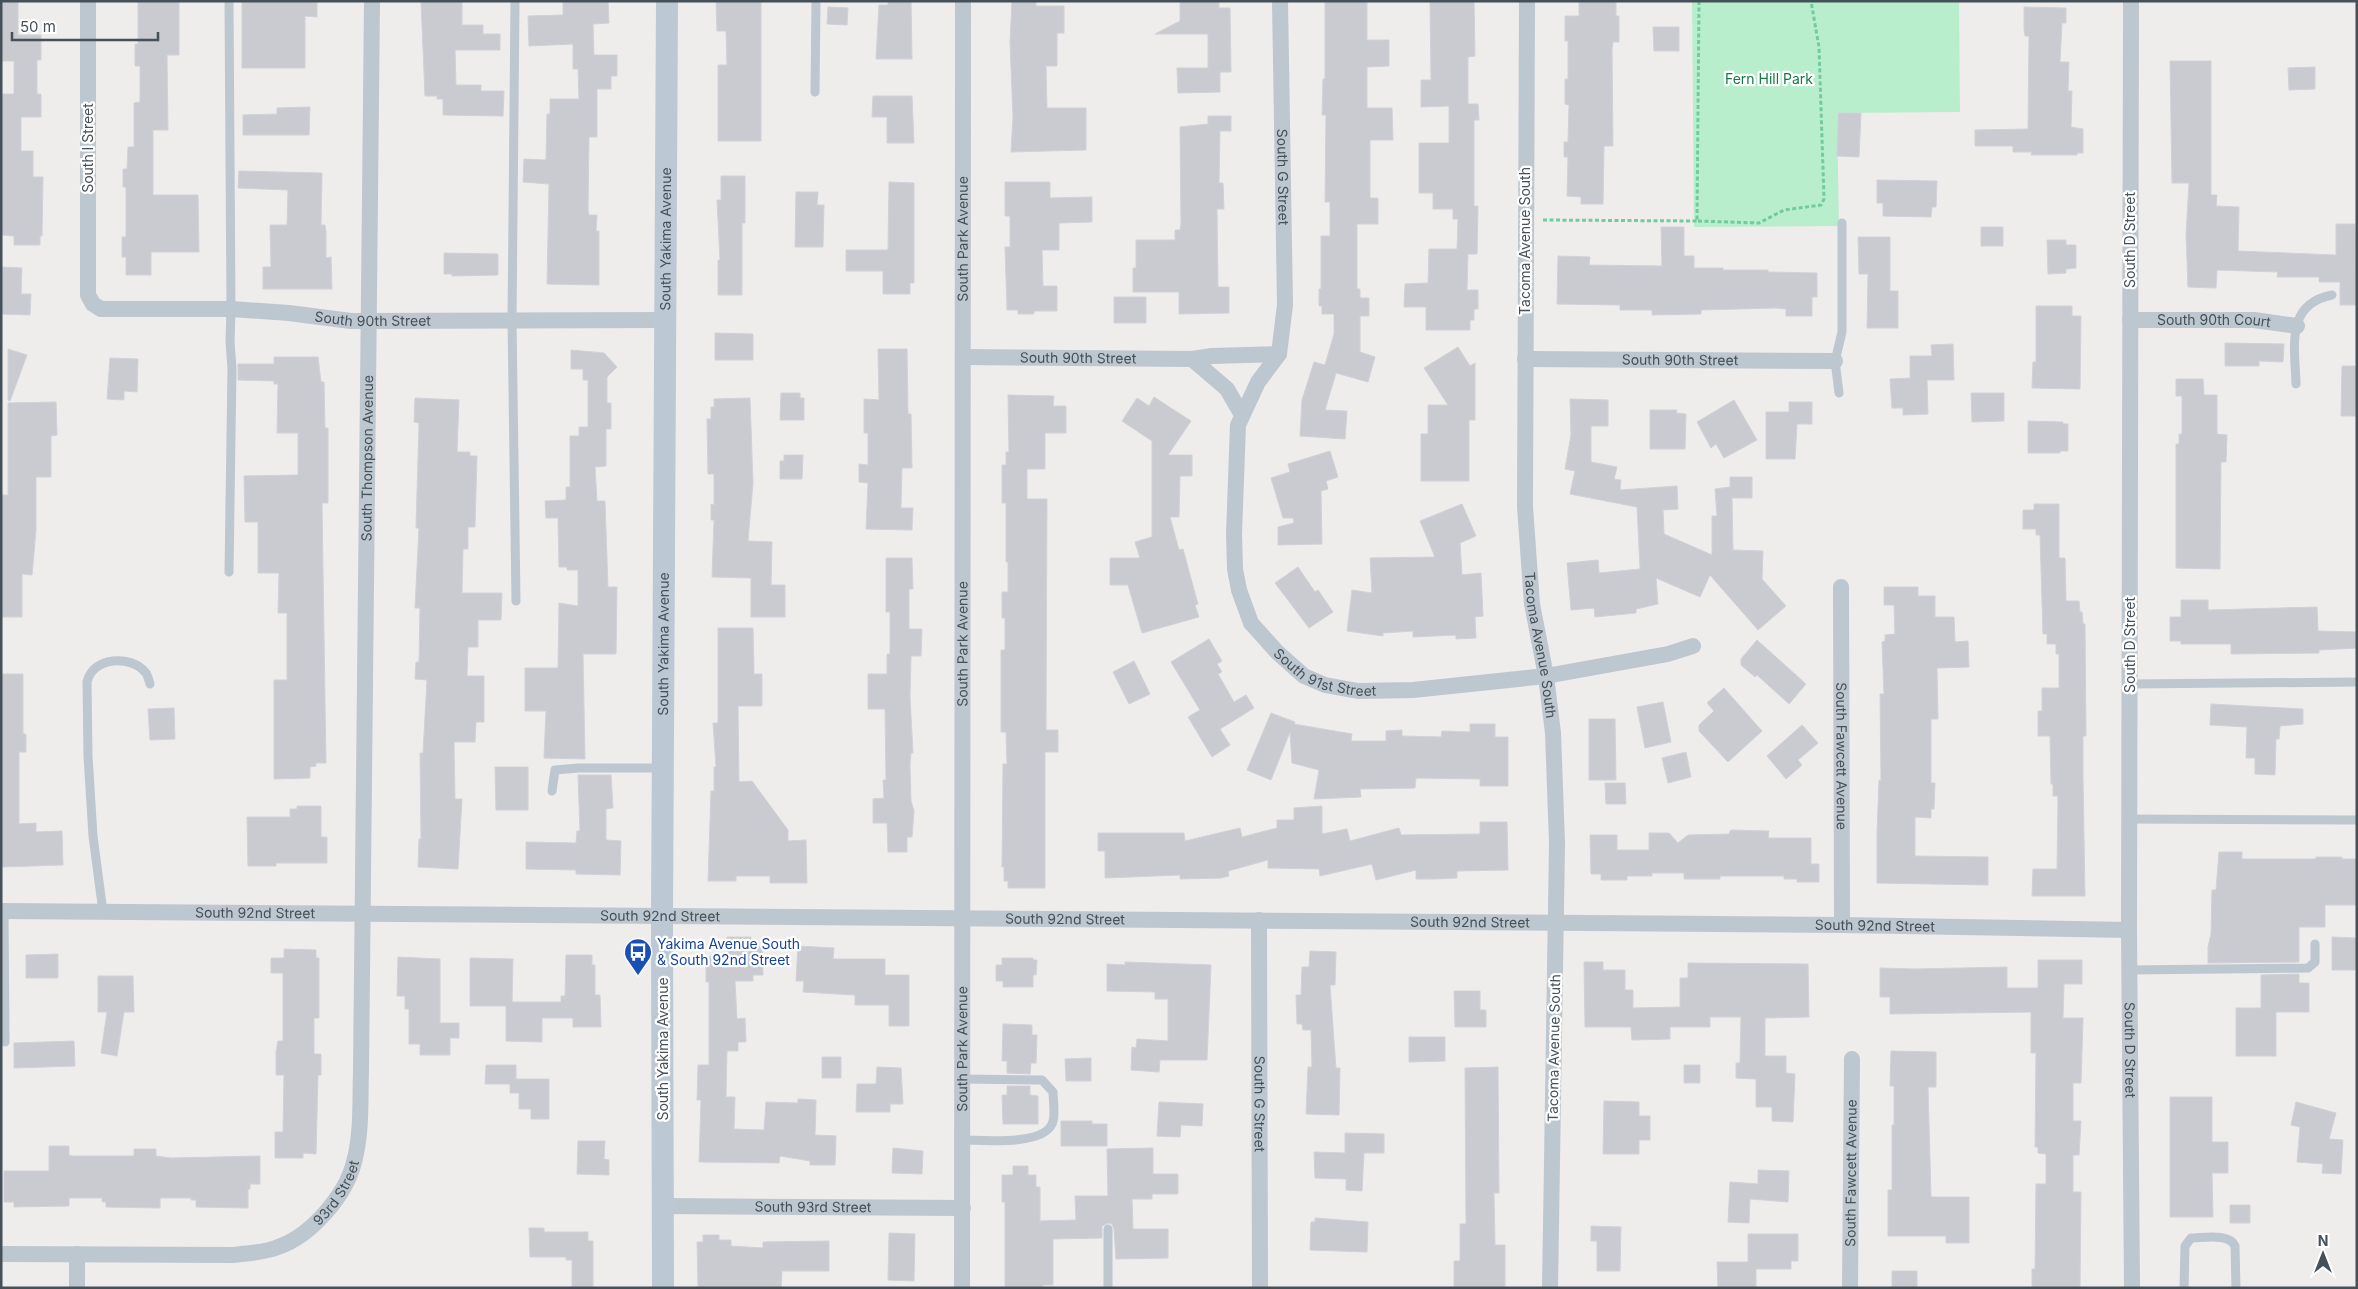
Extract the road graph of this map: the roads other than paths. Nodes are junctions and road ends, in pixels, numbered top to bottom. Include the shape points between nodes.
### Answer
1 (88, 1) edge
2 (229, 1) edge
3 (372, 1) edge
4 (515, 1) edge
5 (667, 1) edge
6 (816, 1) edge
7 (963, 1) edge
8 (1280, 1) edge
9 (1526, 1) edge
10 (2130, 1) edge
11 (815, 92) dead end
12 (1842, 223) dead end
13 (88, 295) joint
14 (2332, 295) dead end
15 (232, 309) junction
16 (369, 320) junction
17 (512, 320) junction
18 (665, 320) junction
19 (2130, 320) junction
20 (2296, 326) junction
21 (1279, 354) junction
22 (963, 357) junction
23 (1192, 359) junction
24 (1525, 359) junction
25 (1835, 361) junction
26 (2296, 384) dead end
27 (1839, 393) dead end
28 (1242, 415) junction
29 (230, 572) dead end
30 (1841, 588) dead end
31 (516, 601) dead end
32 (1693, 646) dead end
33 (1546, 676) junction
34 (2357, 682) edge
35 (150, 684) dead end
36 (2130, 684) junction
37 (663, 768) junction
38 (552, 791) dead end
39 (2129, 819) junction
40 (2357, 820) edge
41 (2, 911) edge
42 (102, 912) junction
43 (362, 914) junction
44 (662, 916) junction
45 (961, 918) junction
46 (1259, 920) junction
47 (1556, 922) junction
48 (1842, 925) junction
49 (2129, 930) junction
50 (2315, 944) dead end
51 (2129, 970) junction
52 (5, 1042) dead end
53 (1852, 1059) dead end
54 (962, 1079) junction
55 (962, 1140) junction
56 (663, 1206) junction
57 (963, 1208) junction
58 (1108, 1229) dead end
59 (1, 1254) edge
60 (77, 1254) junction
61 (77, 1288) edge
62 (662, 1288) edge
63 (962, 1288) edge
64 (1108, 1288) edge
65 (1260, 1288) edge
66 (1550, 1288) edge
67 (1850, 1288) edge
68 (2132, 1288) edge
69 (2184, 1288) edge
70 (2236, 1288) edge

1 - 13 street, South I Street
2 - 15 lane
3 - 16 street, South Thompson Avenue
4 - 17 lane
5 - 18 main road, South Yakima Avenue
6 - 11 lane
7 - 22 street, South Park Avenue
8 - 21 street, South G Street via 1284,305
9 - 24 street, Tacoma Avenue South
10 - 19 street, South D Street
12 - 25 lane via 1842,332
13 - 15 street, South 90th Street via 93,304 101,308
14 - 20 lane via 2309,303
15 - 16 street, South 90th Street via 344,321
15 - 29 lane
16 - 17 street, South 90th Street
16 - 43 street, South Thompson Avenue
17 - 18 street, South 90th Street
17 - 31 lane
18 - 37 main road, South Yakima Avenue
19 - 20 street, South 90th Court via 2254,320
19 - 36 street, South D Street
20 - 26 lane
21 - 23 street, South 90th Street
21 - 28 street, South 91st Street via 1258,382
22 - 23 street, South 90th Street
22 - 45 street, South Park Avenue
23 - 28 street via 1227,389
24 - 25 street, South 90th Street
24 - 33 street, Tacoma Avenue South via 1528,569
25 - 27 lane
28 - 33 street, South 91st Street via 1236,438 1235,569 1251,623 1304,676 1325,686 1358,691 1413,690
30 - 48 street, South Fawcett Avenue
32 - 33 street, South 91st Street via 1668,654
33 - 47 street, Tacoma Avenue South via 1556,780
34 - 36 lane
35 - 42 lane via 147,674 130,662 113,661 97,665 89,673 90,797
36 - 39 street, South D Street
37 - 38 lane via 555,770
37 - 44 main road, South Yakima Avenue
39 - 40 lane
39 - 49 street, South D Street
41 - 42 street, South 92nd Street
41 - 52 lane
42 - 43 street, South 92nd Street
43 - 44 street, South 92nd Street
43 - 60 street, 93rd Street via 359,1134 355,1161 336,1200 302,1233 279,1247 258,1252 233,1255
44 - 45 street, South 92nd Street
44 - 56 main road, South Yakima Avenue
45 - 46 street, South 92nd Street
45 - 54 street, South Park Avenue
46 - 47 street, South 92nd Street
46 - 65 street, South G Street
47 - 48 street, South 92nd Street
47 - 66 street, Tacoma Avenue South
48 - 49 street, South 92nd Street
49 - 51 street, South D Street
50 - 51 lane via 2315,962 2308,968
51 - 68 street, South D Street
53 - 67 street, South Fawcett Avenue
54 - 55 street, South Park Avenue
54 - 55 lane via 1042,1080 1053,1092 1053,1122 1048,1131 1033,1138
55 - 57 street, South Park Avenue
56 - 57 street, South 93rd Street
56 - 62 main road, South Yakima Avenue
57 - 63 street, South Park Avenue
58 - 64 lane
59 - 60 street
60 - 61 street
69 - 70 lane via 2185,1246 2191,1238 2233,1241

